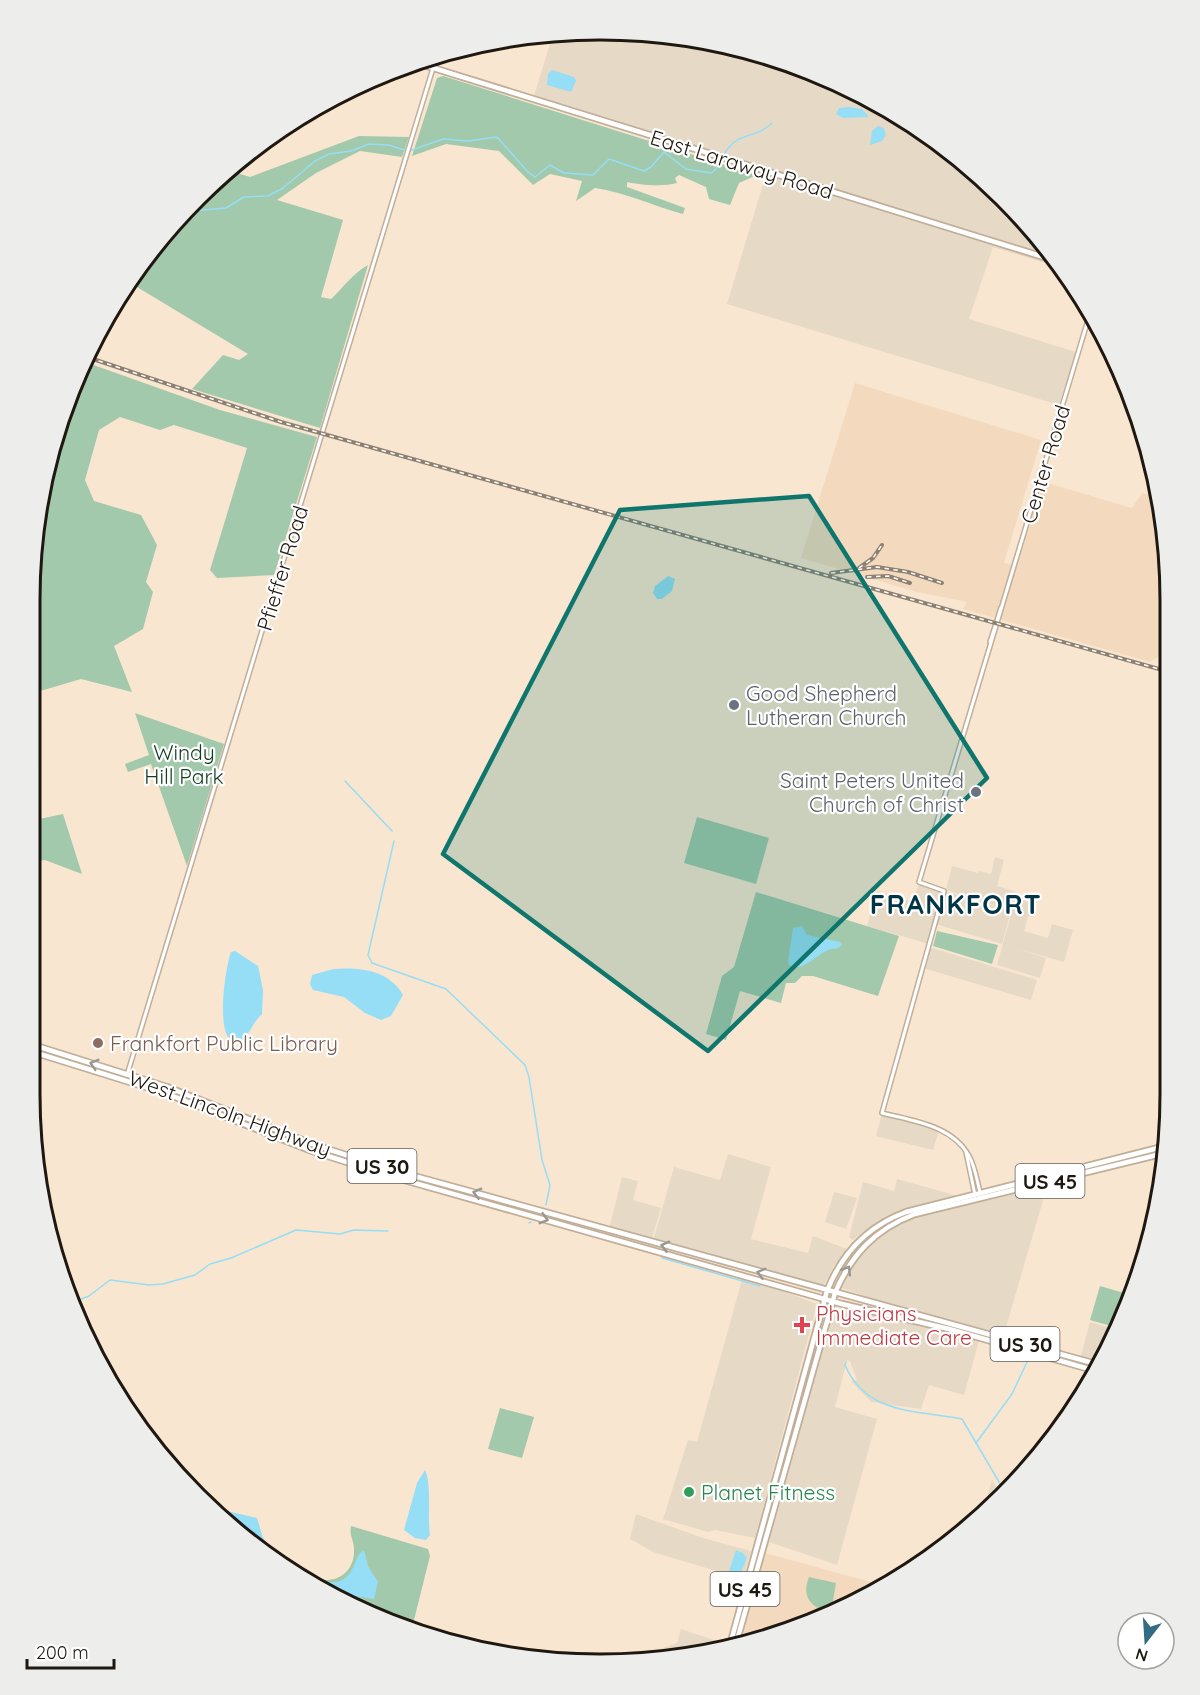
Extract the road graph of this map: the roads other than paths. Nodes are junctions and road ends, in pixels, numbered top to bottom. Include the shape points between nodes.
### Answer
1 (431, 67) edge
2 (434, 68) junction
3 (1042, 257) edge
4 (1087, 324) edge
5 (40, 1047) edge
6 (40, 1054) edge
7 (127, 1074) junction
8 (125, 1081) junction
9 (1157, 1148) edge
10 (1156, 1154) edge
11 (978, 1196) junction
12 (827, 1291) junction
13 (835, 1293) junction
14 (824, 1299) junction
15 (832, 1301) junction
16 (1091, 1363) edge
17 (1088, 1369) edge
18 (738, 1637) edge
19 (732, 1638) edge

1 - 2 main road, East Laraway Road
2 - 3 main road, East Laraway Road
2 - 7 street, Pfieffer Road
4 - 11 street, Center Road via 919,882 945,891 882,1113 948,1133 966,1150
7 -> 5 main road, West Lincoln Highway / US 30
6 - 8 main road, West Lincoln Highway / US 30
7 - 8 street, Pfieffer Road
12 -> 7 main road, West Lincoln Highway / US 30 via 335,1152
8 -> 14 main road, West Lincoln Highway / US 30 via 333,1158
9 - 11 main road, US 45
10 - 11 main road, US 45
11 - 12 main road, US 45 via 906,1212 870,1231 852,1247
13 -> 11 main road, US 45 via 853,1259 872,1237 901,1219
12 - 13 main road, US 30
12 - 14 main road, US 45
13 - 15 main road, US 45
13 - 16 main road, US 30
14 - 15 main road, US 30
14 - 19 main road, US 45
15 - 17 main road, US 30
15 - 18 main road, US 45

